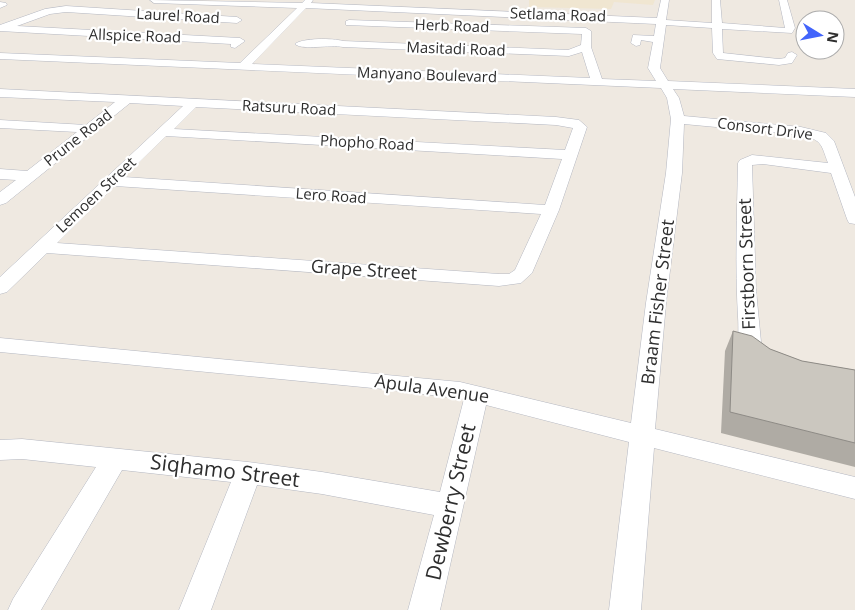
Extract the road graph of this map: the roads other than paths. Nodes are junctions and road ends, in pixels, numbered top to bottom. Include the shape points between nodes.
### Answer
1 (154, 0) edge
2 (429, 0) edge
3 (666, 0) edge
4 (716, 0) edge
5 (783, 0) edge
6 (261, 2) edge
7 (308, 3) edge
8 (358, 5) edge
9 (425, 10) junction
10 (583, 16) junction
11 (237, 20) junction
12 (336, 20) dead end
13 (602, 21) dead end
14 (350, 22) junction
15 (717, 27) junction
16 (1, 28) edge
17 (660, 28) junction
18 (586, 31) junction
19 (326, 32) dead end
20 (342, 32) junction
21 (214, 39) junction
22 (300, 44) dead end
23 (235, 45) dead end
24 (339, 46) junction
25 (586, 47) junction
26 (792, 55) dead end
27 (0, 56) edge
28 (243, 66) junction
29 (597, 82) junction
30 (668, 92) junction
31 (0, 93) edge
32 (855, 93) edge
33 (126, 100) junction
34 (855, 100) edge
35 (193, 103) junction
36 (678, 119) junction
37 (0, 124) edge
38 (577, 124) joint
39 (90, 129) junction
40 (163, 132) junction
41 (571, 155) junction
42 (837, 169) junction
43 (0, 174) edge
44 (30, 176) junction
45 (111, 181) junction
46 (0, 200) edge
47 (551, 210) junction
48 (855, 219) edge
49 (42, 247) junction
50 (0, 288) edge
51 (0, 345) edge
52 (775, 365) edge
53 (476, 394) junction
54 (642, 436) junction
55 (0, 450) edge
56 (115, 459) junction
57 (248, 473) junction
58 (855, 488) edge
59 (449, 506) junction
60 (24, 610) edge
61 (195, 610) edge
62 (424, 610) edge
63 (625, 610) edge

1 - 6 street, Setlama Road
2 - 9 street
3 - 17 street, Braam Fisher Street
4 - 15 street
5 - 15 street, Setlama Road via 788,31
6 - 7 street, Setlama Road
6 - 11 street
7 - 8 street, Setlama Road
7 - 28 street
8 - 9 street, Setlama Road
8 - 14 street
9 - 10 street, Setlama Road via 498,10
10 - 17 street, Setlama Road
10 - 18 street
11 - 16 street, Laurel Road via 66,8
11 - 21 street
12 - 14 street, Herb Road
13 - 17 street via 631,33
14 - 18 street, Herb Road
14 - 20 street
15 - 17 street, Setlama Road
15 - 26 street via 719,55 724,58 784,62 792,59
16 - 21 street, Allspice Road
17 - 30 street, Braam Fisher Street via 654,68
18 - 25 street
19 - 20 street
20 - 24 street
21 - 23 street, Allspice Road via 240,41
22 - 24 street, Masitadi Road
24 - 25 street, Masitadi Road via 558,56
25 - 29 street
27 - 28 street, Manyano Boulevard
28 - 29 street, Manyano Boulevard
29 - 30 street, Manyano Boulevard
30 - 32 street, Manyano Boulevard
30 - 34 street
30 - 36 street, Braam Fisher Street
31 - 33 street, Ratsuru Road
33 - 35 street, Ratsuru Road
33 - 39 street, Prune Road
35 - 38 street, Ratsuru Road
35 - 40 street, Lemoen Street
36 - 42 street, Consort Drive via 816,134 827,141
36 - 54 street, Braam Fisher Street
37 - 39 street
38 - 41 street, Grape Street via 580,131
39 - 44 street, Prune Road
40 - 41 street, Phopho Road
40 - 45 street, Lemoen Street
41 - 47 street, Grape Street
42 - 48 street, Consort Drive
42 - 52 street, Firstborn Street via 752,159 744,163 750,342 758,357
43 - 44 street, Prune Road
44 - 46 street, Prune Road
45 - 47 street, Lero Road
45 - 49 street, Lemoen Street
47 - 49 street, Grape Street via 523,273 514,280
49 - 50 street, Lemoen Street
51 - 53 street, Apula Avenue via 392,382
53 - 54 street, Apula Avenue
53 - 59 street, Dewberry Street
54 - 58 street, Apula Avenue
54 - 63 street, Braam Fisher Street
55 - 56 street, Siqhamo Street
56 - 57 street, Siqhamo Street
56 - 60 street
57 - 59 street, Siqhamo Street
57 - 61 street
59 - 62 street, Dewberry Street

